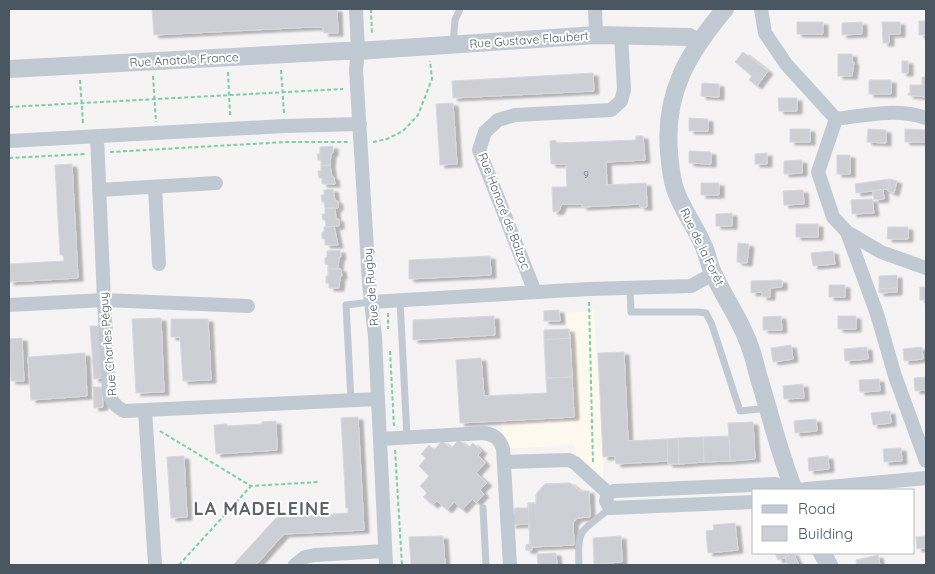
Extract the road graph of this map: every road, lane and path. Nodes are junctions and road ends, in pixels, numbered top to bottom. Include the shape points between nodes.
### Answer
1 (356, 9) edge
2 (460, 9) edge
3 (595, 9) edge
4 (725, 9) edge
5 (761, 9) edge
6 (621, 34) junction
7 (596, 35) junction
8 (699, 42) junction
9 (453, 45) junction
10 (428, 47) junction
11 (358, 51) junction
12 (280, 55) junction
13 (227, 58) junction
14 (152, 62) junction
15 (79, 66) junction
16 (9, 68) edge
17 (358, 89) junction
18 (282, 93) junction
19 (229, 94) junction
20 (155, 98) junction
21 (82, 102) junction
22 (9, 107) edge
23 (926, 118) edge
24 (836, 119) junction
25 (360, 124) junction
26 (284, 126) junction
27 (231, 129) junction
28 (157, 133) junction
29 (90, 137) junction
30 (9, 141) edge
31 (286, 142) junction
32 (232, 145) junction
33 (361, 147) junction
34 (157, 150) junction
35 (98, 153) junction
36 (9, 158) edge
37 (216, 183) dead end
38 (155, 187) junction
39 (99, 190) junction
40 (847, 232) junction
41 (159, 264) dead end
42 (926, 268) edge
43 (713, 274) junction
44 (630, 287) junction
45 (588, 289) junction
46 (535, 292) junction
47 (104, 300) junction
48 (400, 300) junction
49 (371, 302) junction
50 (9, 306) edge
51 (248, 306) dead end
52 (378, 399) junction
53 (351, 400) junction
54 (768, 408) junction
55 (146, 416) junction
56 (407, 437) junction
57 (380, 439) junction
58 (926, 461) edge
59 (504, 462) junction
60 (926, 478) edge
61 (593, 480) junction
62 (319, 482) dead end
63 (250, 486) junction
64 (791, 489) edge
65 (794, 489) edge
66 (805, 489) edge
67 (608, 493) junction
68 (752, 502) edge
69 (483, 508) dead end
70 (610, 508) junction
71 (823, 554) edge
72 (385, 558) edge
73 (155, 565) edge
74 (179, 565) edge
75 (295, 565) edge
76 (486, 565) edge
77 (510, 565) edge
78 (579, 565) edge
79 (829, 565) edge

1 - 11 street, Rue de Rugby
2 - 9 lane via 455,20
3 - 7 street
4 - 8 street, Rue de la Forêt
5 - 24 street via 765,33 786,64
6 - 7 street, Rue Gustave Flaubert
6 - 8 street, Rue Gustave Flaubert via 688,37
6 - 46 street, Rue Honoré de Balzac via 624,90 621,101 611,110 515,115 498,120 485,132 479,150
7 - 9 street, Rue Gustave Flaubert
8 - 43 street, Rue de la Forêt via 672,98 668,141 675,188 704,245
9 - 10 street, Rue Gustave Flaubert
10 - 11 street, Rue Gustave Flaubert
10 - 33 path via 432,79 418,115 403,131
11 - 12 street, Rue Anatole France
11 - 17 street, Rue de Rugby
12 - 13 street, Rue Anatole France
12 - 18 path
13 - 14 street, Rue Anatole France
13 - 19 path
14 - 15 street, Rue Anatole France
14 - 20 path
15 - 16 street, Rue Anatole France
15 - 21 path
17 - 18 path
17 - 25 street, Rue de Rugby
18 - 19 path
18 - 26 path
19 - 20 path
19 - 27 path
20 - 21 path
20 - 28 path
21 - 22 path
21 - 29 path
23 - 24 street via 881,111
24 - 40 street via 818,172 834,217
25 - 26 street
25 - 33 street, Rue de Rugby
26 - 27 street
26 - 31 path
27 - 28 street
27 - 32 path
28 - 29 street
28 - 34 path
29 - 30 street
29 - 35 street, Rue Charles Péguy
31 - 32 path
31 - 33 path via 348,142
32 - 34 path
33 - 49 street, Rue de Rugby
34 - 35 path
35 - 36 path
35 - 39 street, Rue Charles Péguy
37 - 38 street
38 - 39 street
38 - 41 street
39 - 47 street, Rue Charles Péguy
40 - 42 street via 881,252
40 - 58 street
43 - 44 street via 691,286
43 - 54 street, Rue de la Forêt via 748,340
44 - 45 street
44 - 54 lane via 631,312 706,313 740,411
45 - 46 street
45 - 61 path
46 - 48 street
47 - 50 street
47 - 51 street
47 - 55 street, Rue Charles Péguy via 111,399 124,411
48 - 49 street
48 - 56 lane
49 - 52 street, Rue de Rugby
49 - 53 lane via 346,305
52 - 53 street, Rue Charles Péguy
52 - 57 street, Rue de Rugby
53 - 55 street, Rue Charles Péguy
54 - 65 street, Rue de la Forêt
55 - 63 path
55 - 73 street
56 - 57 street
56 - 59 street via 495,435 500,440
57 - 72 street, Rue de Rugby
59 - 61 street via 569,460
59 - 77 street
60 - 66 street
61 - 67 street
62 - 63 path
63 - 74 path
64 - 67 street via 775,484
67 - 70 street via 606,501
68 - 70 street
69 - 76 lane
70 - 78 lane via 582,532 578,542
71 - 79 street
72 - 75 street via 315,555 305,557

